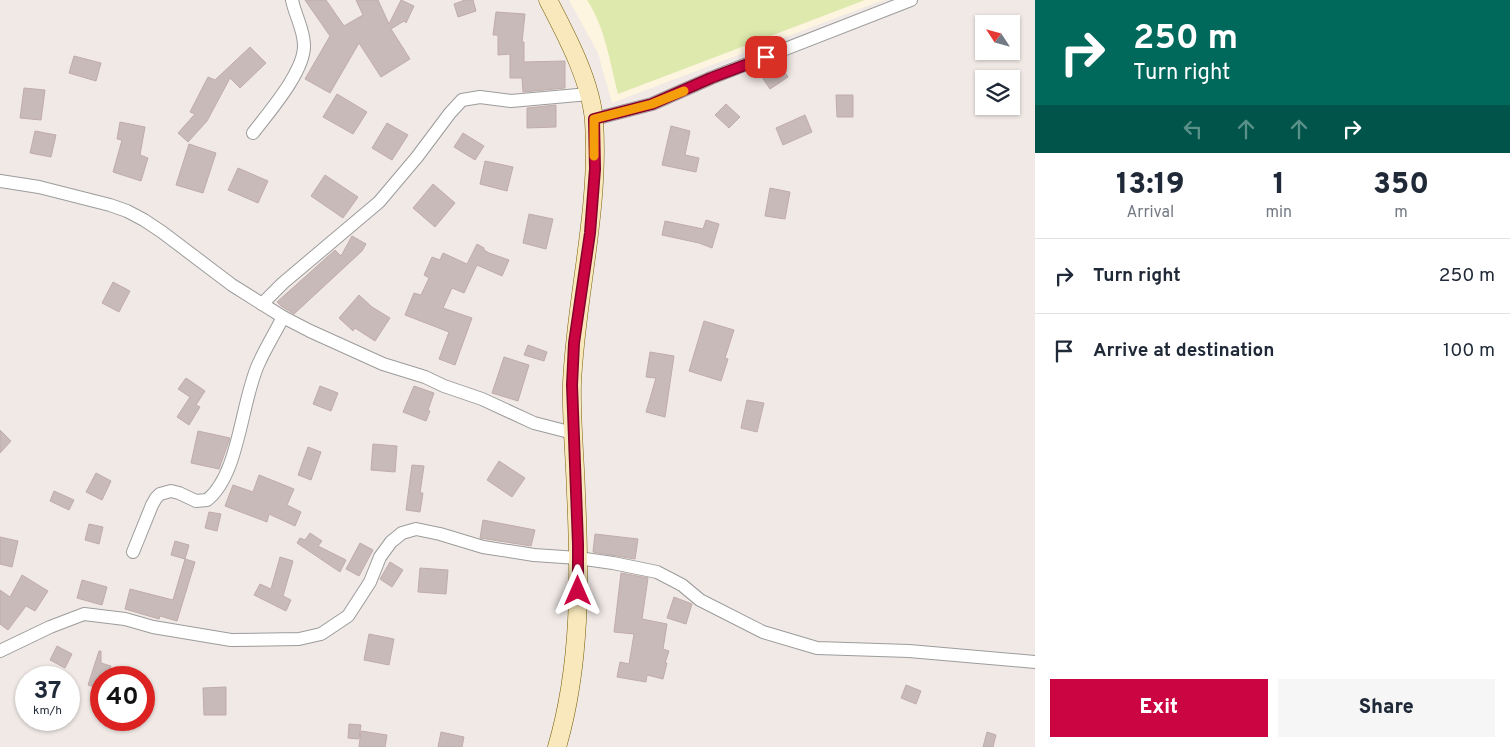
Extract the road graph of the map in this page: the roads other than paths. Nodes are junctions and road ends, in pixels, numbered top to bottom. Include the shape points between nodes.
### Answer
1 (292, 0) edge
2 (548, 0) edge
3 (912, 0) edge
4 (588, 94) junction
5 (594, 119) junction
6 (253, 133) dead end
7 (0, 181) edge
8 (262, 304) junction
9 (283, 317) junction
10 (573, 433) junction
11 (133, 552) dead end
12 (578, 558) junction
13 (0, 651) edge
14 (1035, 662) edge
15 (557, 747) edge

1 - 6 street via 304,43 303,57 295,74
2 - 4 street
3 - 5 street via 652,104
4 - 5 street
4 - 8 street via 512,101 480,97 462,100 379,202
5 - 10 street via 595,169 590,233 574,343
7 - 8 street via 39,187 127,211 162,232
8 - 9 street
9 - 10 street via 376,362 482,399 534,423
9 - 11 street via 258,365 223,482 207,500 196,501 171,491 158,495
10 - 12 street
12 - 13 street via 483,547 416,529 402,533 391,542 348,616 321,634 299,639 231,640 84,614
12 - 14 street via 657,572 682,585 700,600 763,632 817,648 909,650
12 - 15 street via 573,669

